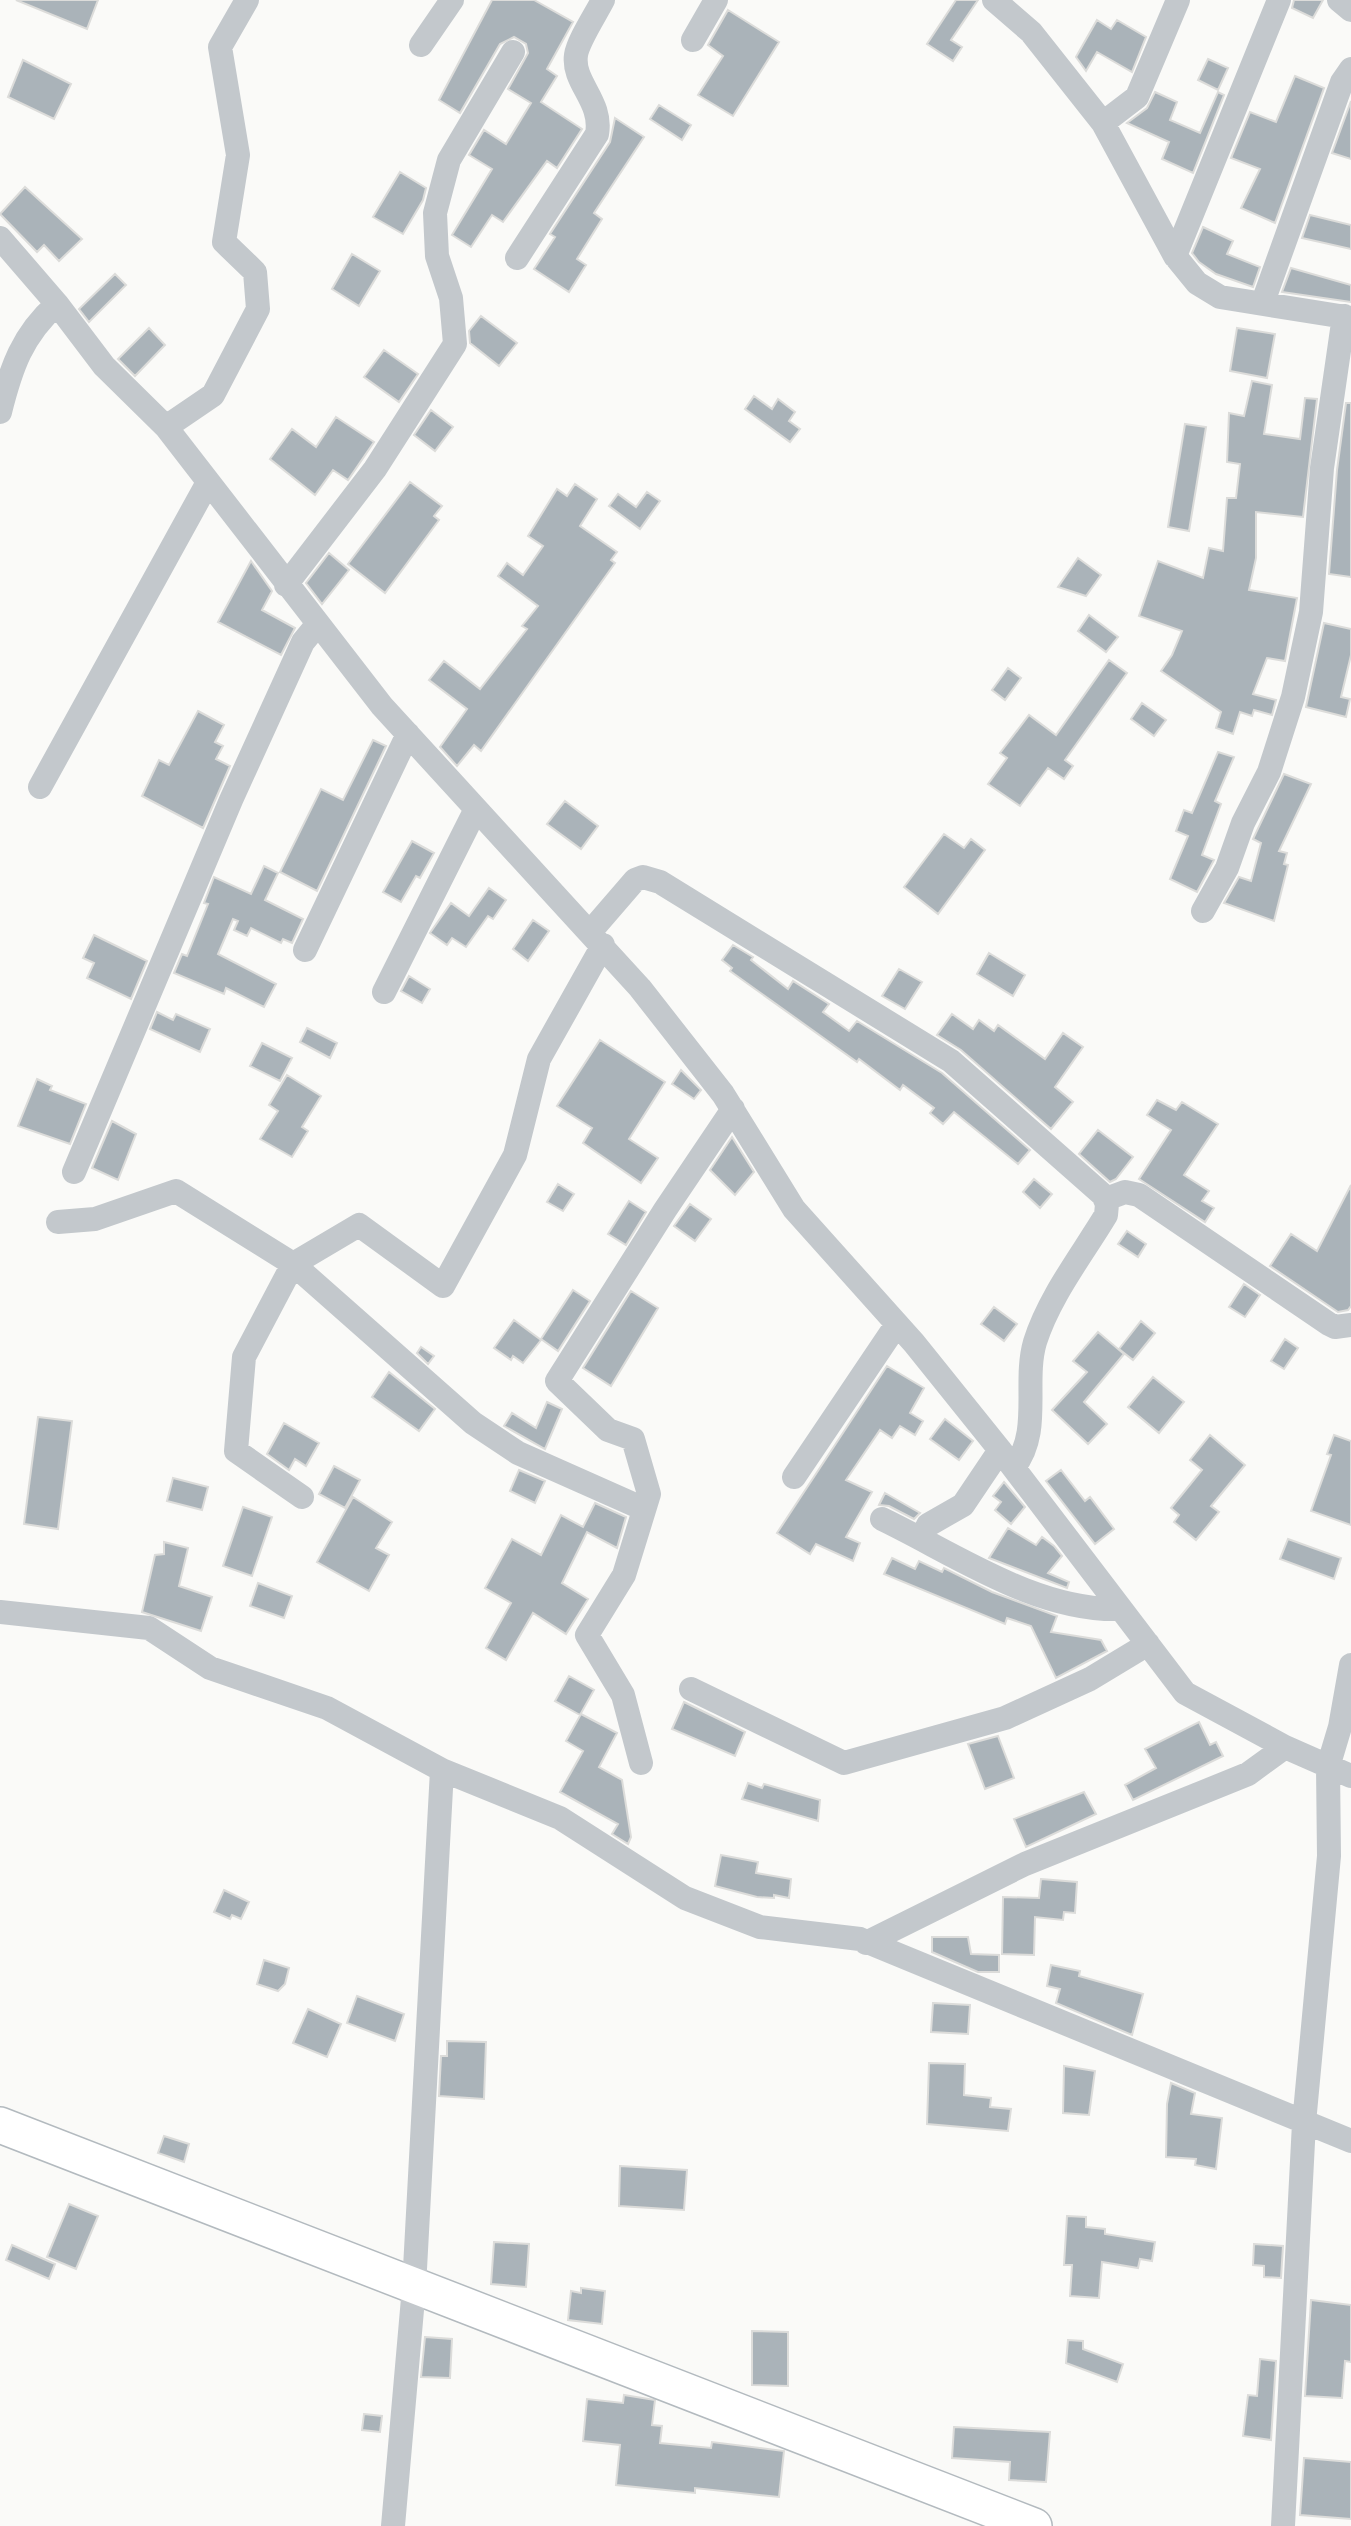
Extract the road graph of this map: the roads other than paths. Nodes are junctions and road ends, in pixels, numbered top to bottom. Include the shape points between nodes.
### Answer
1 (247, 0) edge
2 (452, 0) edge
3 (603, 0) edge
4 (716, 0) edge
5 (994, 0) edge
6 (1178, 0) edge
7 (1279, 0) edge
8 (1339, 0) edge
9 (1351, 10) edge
10 (693, 40) dead end
11 (421, 45) dead end
12 (513, 52) dead end
13 (1351, 69) edge
14 (1103, 123) junction
15 (0, 238) edge
16 (1175, 256) junction
17 (516, 258) dead end
18 (1263, 302) junction
19 (57, 304) junction
20 (1347, 317) edge
21 (0, 412) edge
22 (166, 427) junction
23 (207, 484) junction
24 (286, 585) junction
25 (317, 625) junction
26 (408, 734) junction
27 (40, 787) dead end
28 (476, 809) junction
29 (1202, 911) dead end
30 (597, 938) junction
31 (305, 950) dead end
32 (384, 992) dead end
33 (733, 1109) junction
34 (74, 1171) dead end
35 (1106, 1199) junction
36 (58, 1222) dead end
37 (293, 1264) junction
38 (897, 1324) junction
39 (1351, 1325) edge
40 (1007, 1459) junction
41 (794, 1477) dead end
42 (302, 1497) dead end
43 (644, 1508) junction
44 (882, 1519) dead end
45 (922, 1538) junction
46 (1121, 1609) junction
47 (0, 1612) edge
48 (1147, 1644) junction
49 (1351, 1665) edge
50 (691, 1689) dead end
51 (1285, 1746) junction
52 (640, 1763) dead end
53 (442, 1770) junction
54 (1340, 1771) edge
55 (866, 1943) junction
56 (1304, 2123) junction
57 (0, 2125) edge
58 (1351, 2141) edge
59 (414, 2287) junction
60 (393, 2526) edge
61 (1034, 2526) edge
62 (1283, 2526) edge

1 - 22 street via 220,47 237,155 224,242 255,272 258,309 213,395
2 - 11 street
3 - 17 street via 576,55 600,118 597,134
4 - 10 street
5 - 14 street via 1031,32
6 - 14 street via 1137,97
7 - 16 street
8 - 9 street
12 - 24 street via 449,160 435,213 437,256 451,298 455,344 374,469
13 - 18 street via 1342,82
14 - 16 street
15 - 19 street
16 - 18 street via 1196,284 1220,297
18 - 20 street
19 - 21 street via 35,324 10,374
19 - 22 street via 104,366
20 - 29 street via 1322,468 1311,612 1293,697 1269,772 1227,868
22 - 23 street
23 - 24 street
23 - 27 street
24 - 25 street
25 - 26 street
25 - 34 street via 303,642 231,800
26 - 28 street
26 - 31 street
28 - 30 street
28 - 32 street
30 - 33 street
30 - 35 street via 635,880 643,877 660,882 951,1061
30 - 37 street via 539,1059 515,1155 443,1286 359,1225
33 - 38 street via 794,1209
33 - 43 street via 558,1381 608,1430 633,1439 649,1494
35 - 39 street via 1125,1192 1139,1195 1329,1324
35 - 40 street via 1106,1215 1035,1342 1027,1444
36 - 37 street via 94,1219 176,1191
37 - 42 street via 244,1357 236,1451
37 - 43 street via 473,1423 518,1453
38 - 40 street
38 - 41 street
40 - 45 street via 963,1505 928,1525
40 - 46 street
43 - 52 street via 624,1575 587,1635 623,1695
44 - 45 street
45 - 46 street via 1018,1587 1090,1610
46 - 48 street
47 - 53 street via 149,1628 210,1668 327,1708
48 - 50 street via 1090,1679 1005,1718 845,1763
48 - 51 street via 1185,1693
49 - 54 street via 1340,1727
51 - 54 street
51 - 55 street via 1248,1774 1025,1864
53 - 55 street via 560,1818 685,1898 760,1927
53 - 59 street
54 - 56 street
55 - 56 street
56 - 58 street
56 - 62 street
57 - 59 main road
59 - 60 street
59 - 61 main road

